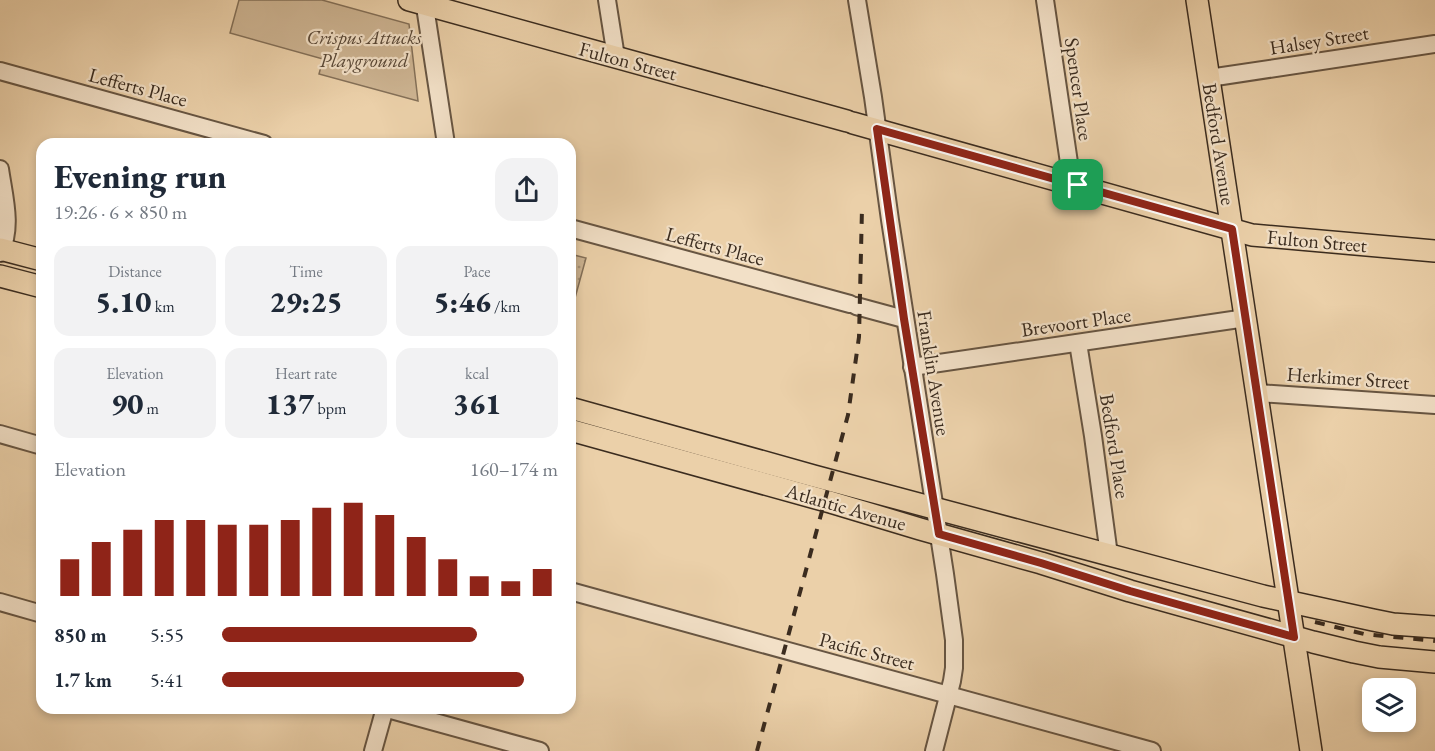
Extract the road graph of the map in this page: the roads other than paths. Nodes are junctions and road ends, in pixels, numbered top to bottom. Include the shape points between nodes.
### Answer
1 (607, 0) edge
2 (857, 0) edge
3 (1045, 0) edge
4 (1197, 0) edge
5 (419, 1) edge
6 (1435, 44) edge
7 (616, 57) junction
8 (0, 71) edge
9 (1209, 78) junction
10 (877, 129) junction
11 (242, 138) edge
12 (445, 138) edge
13 (0, 169) edge
14 (1072, 183) junction
15 (1232, 229) junction
16 (576, 230) edge
17 (1, 250) edge
18 (1435, 251) edge
19 (36, 259) edge
20 (0, 276) edge
21 (36, 285) edge
22 (1246, 318) junction
23 (904, 319) junction
24 (1078, 343) junction
25 (912, 367) junction
26 (1258, 393) junction
27 (1435, 405) edge
28 (576, 410) edge
29 (576, 432) edge
30 (0, 434) edge
31 (36, 444) edge
32 (934, 507) junction
33 (939, 534) junction
34 (1109, 555) junction
35 (576, 593) edge
36 (0, 602) edge
37 (1289, 602) junction
38 (36, 612) edge
39 (1435, 627) edge
40 (1294, 637) junction
41 (1435, 662) edge
42 (949, 696) junction
43 (382, 714) edge
44 (406, 714) edge
45 (373, 751) edge
46 (540, 751) edge
47 (934, 751) edge
48 (1152, 751) edge
49 (1311, 751) edge

1 - 7 street
2 - 10 street, Franklin Avenue
3 - 14 street, Spencer Place
4 - 9 main road, Bedford Avenue
5 - 7 main road, Fulton Street
5 - 12 street
6 - 9 street, Halsey Street
7 - 10 main road, Fulton Street
8 - 11 street, Lefferts Place
9 - 15 main road, Bedford Avenue
10 - 14 main road, Fulton Street
10 - 23 street, Franklin Avenue
13 - 17 street via 7,220
14 - 15 main road, Fulton Street
15 - 18 main road, Fulton Street via 1252,235
15 - 22 main road, Bedford Avenue
16 - 23 street, Lefferts Place
17 - 19 main road
20 - 21 main road
22 - 24 street, Brevoort Place
22 - 26 main road, Bedford Avenue
23 - 25 street, Franklin Avenue
24 - 25 street, Brevoort Place
24 - 34 street, Bedford Place
25 - 32 street, Franklin Avenue
26 - 27 street, Herkimer Street
26 - 37 main road, Bedford Avenue
28 - 32 main road, Atlantic Avenue
29 - 33 main road, Atlantic Avenue
30 - 31 street
32 - 33 street, Franklin Avenue
32 - 34 main road, Atlantic Avenue
33 - 40 main road, Atlantic Avenue
33 - 42 street, Franklin Avenue via 954,640
34 - 37 main road, Atlantic Avenue
35 - 42 street, Pacific Street
36 - 38 street
37 - 39 main road, Atlantic Avenue via 1394,624
37 - 40 main road, Bedford Avenue
40 - 41 main road, Atlantic Avenue via 1379,657
40 - 49 main road, Bedford Avenue
42 - 47 street, Franklin Avenue
42 - 48 street, Pacific Street
43 - 45 street
44 - 46 street

